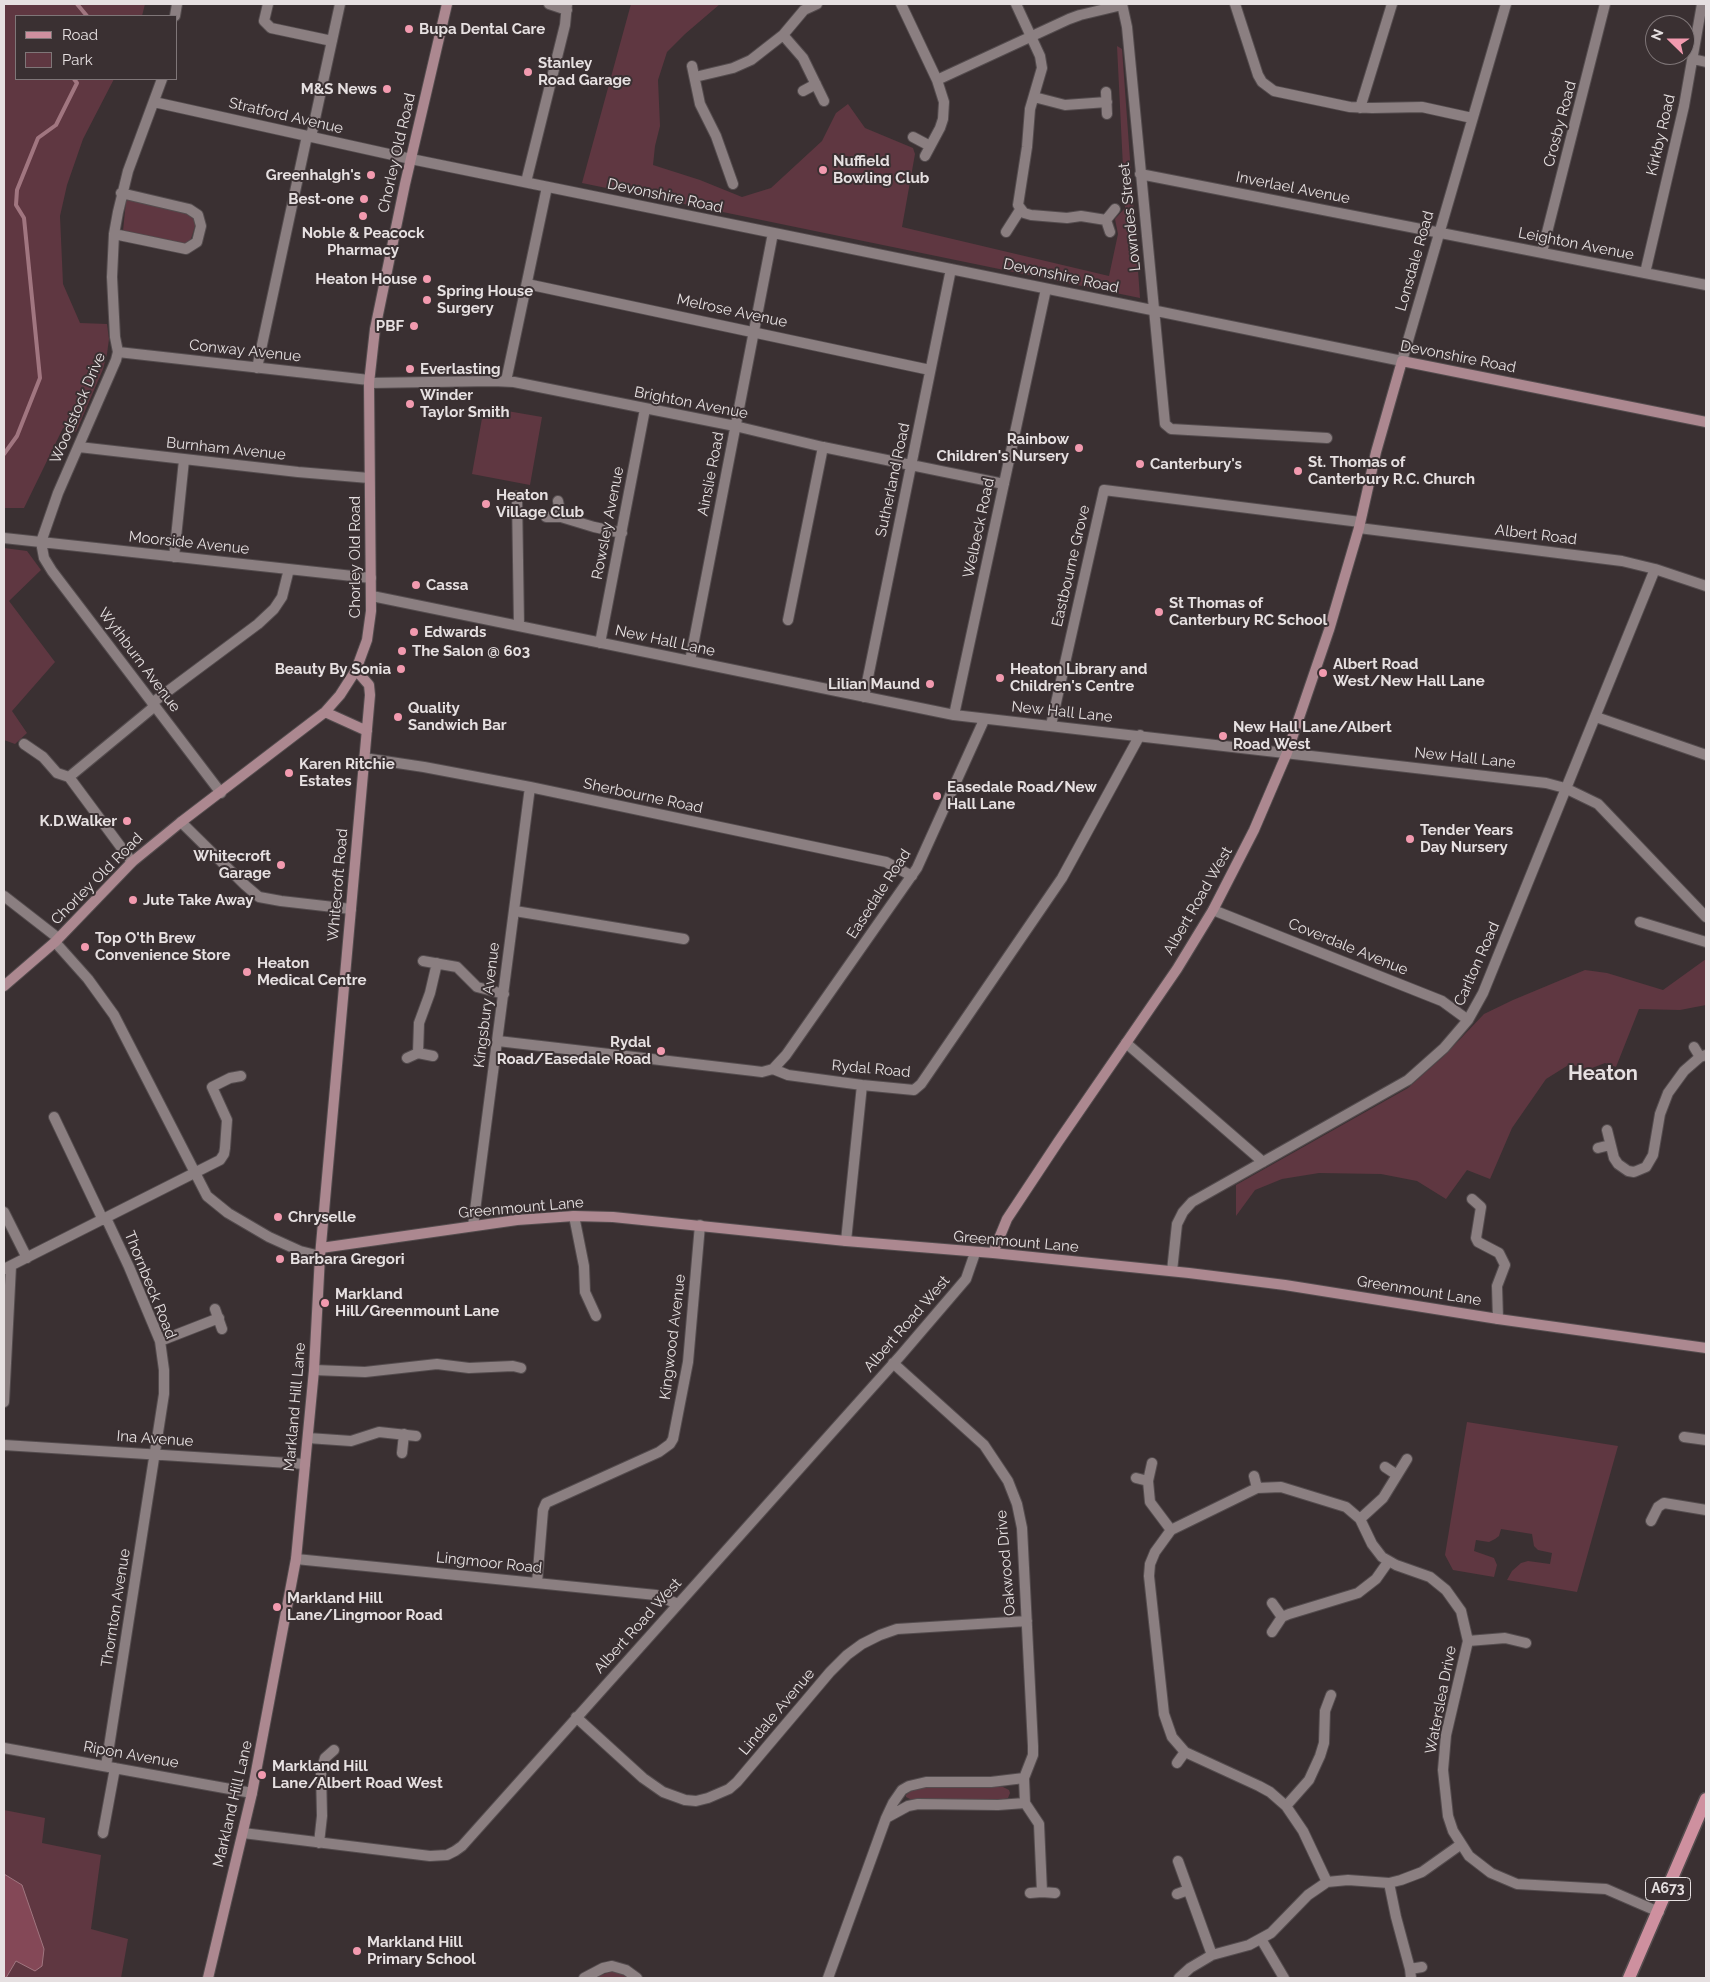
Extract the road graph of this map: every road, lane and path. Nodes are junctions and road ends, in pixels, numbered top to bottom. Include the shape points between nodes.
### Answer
1 (268, 4) edge
2 (340, 4) edge
3 (447, 4) edge
4 (549, 4) edge
5 (817, 4) edge
6 (901, 4) edge
7 (1016, 4) edge
8 (1122, 4) edge
9 (1235, 4) edge
10 (1392, 4) edge
11 (1506, 4) edge
12 (1605, 4) edge
13 (1702, 4) edge
14 (567, 7) edge
15 (783, 35) junction
16 (1031, 36) junction
17 (332, 42) junction
18 (1695, 42) edge
19 (1691, 65) edge
20 (692, 66) dead end
21 (695, 77) junction
22 (162, 80) edge
23 (937, 80) junction
24 (816, 84) junction
25 (804, 90) dead end
26 (1034, 97) junction
27 (154, 102) junction
28 (824, 102) dead end
29 (1360, 108) junction
30 (1107, 114) dead end
31 (1472, 118) junction
32 (309, 136) junction
33 (913, 137) dead end
34 (930, 146) junction
35 (925, 156) dead end
36 (411, 159) junction
37 (737, 163) dead end
38 (726, 167) junction
39 (1140, 174) junction
40 (526, 182) junction
41 (733, 184) dead end
42 (547, 187) junction
43 (121, 193) junction
44 (1115, 209) dead end
45 (1020, 210) junction
46 (1106, 220) junction
47 (1006, 232) dead end
48 (1110, 232) dead end
49 (1439, 232) junction
50 (772, 233) junction
51 (114, 234) junction
52 (1542, 252) junction
53 (951, 269) junction
54 (1645, 273) junction
55 (527, 284) junction
56 (1706, 285) edge
57 (1046, 289) junction
58 (1155, 311) junction
59 (754, 331) junction
60 (118, 352) junction
61 (1402, 361) junction
62 (257, 368) junction
63 (930, 370) junction
64 (506, 381) junction
65 (369, 382) junction
66 (645, 409) junction
67 (1706, 422) edge
68 (735, 426) junction
69 (1327, 438) dead end
70 (79, 447) junction
71 (824, 447) junction
72 (184, 460) junction
73 (911, 466) junction
74 (369, 478) junction
75 (1004, 484) junction
76 (517, 496) dead end
77 (558, 502) dead end
78 (546, 517) dead end
79 (561, 517) junction
80 (1360, 525) junction
81 (622, 533) junction
82 (4, 538) edge
83 (41, 542) junction
84 (174, 557) junction
85 (1656, 569) junction
86 (289, 570) junction
87 (371, 578) junction
88 (1706, 586) edge
89 (372, 596) junction
90 (788, 620) dead end
91 (519, 626) junction
92 (600, 643) junction
93 (690, 661) junction
94 (356, 670) junction
95 (864, 696) junction
96 (154, 704) junction
97 (325, 712) junction
98 (954, 715) junction
99 (1596, 717) junction
100 (984, 720) junction
101 (1051, 725) junction
102 (367, 731) junction
103 (1140, 736) junction
104 (24, 744) dead end
105 (1287, 753) junction
106 (1706, 755) edge
107 (364, 758) junction
108 (69, 777) junction
109 (530, 788) junction
110 (1566, 788) junction
111 (221, 793) junction
112 (181, 822) junction
113 (132, 862) junction
114 (912, 876) junction
115 (4, 896) edge
116 (352, 909) junction
117 (1212, 910) junction
118 (515, 911) junction
119 (1706, 917) edge
120 (1640, 922) dead end
121 (684, 939) dead end
122 (57, 940) junction
123 (1706, 942) edge
124 (422, 961) dead end
125 (437, 963) junction
126 (4, 986) edge
127 (504, 994) junction
128 (1468, 1020) junction
129 (498, 1041) junction
130 (1126, 1043) junction
131 (1694, 1047) dead end
132 (418, 1053) junction
133 (432, 1056) dead end
134 (1703, 1056) edge
135 (407, 1058) dead end
136 (773, 1069) junction
137 (241, 1076) dead end
138 (862, 1085) junction
139 (54, 1117) dead end
140 (1607, 1130) dead end
141 (1610, 1145) junction
142 (1598, 1148) dead end
143 (1263, 1162) junction
144 (194, 1173) junction
145 (1472, 1199) dead end
146 (4, 1212) edge
147 (574, 1216) junction
148 (104, 1219) junction
149 (700, 1225) junction
150 (473, 1226) junction
151 (846, 1241) junction
152 (321, 1252) junction
153 (976, 1253) junction
154 (993, 1254) junction
155 (27, 1258) junction
156 (8, 1268) edge
157 (1172, 1271) junction
158 (596, 1316) dead end
159 (1498, 1319) junction
160 (222, 1329) dead end
161 (160, 1341) junction
162 (1706, 1348) edge
163 (893, 1363) junction
164 (521, 1368) dead end
165 (314, 1370) junction
166 (4, 1402) edge
167 (404, 1434) junction
168 (416, 1436) dead end
169 (1684, 1437) dead end
170 (308, 1438) junction
171 (1706, 1440) edge
172 (4, 1445) edge
173 (402, 1452) dead end
174 (156, 1454) junction
175 (1406, 1459) dead end
176 (1152, 1463) dead end
177 (305, 1464) junction
178 (1385, 1467) dead end
179 (1397, 1475) junction
180 (1254, 1476) dead end
181 (1136, 1478) dead end
182 (1148, 1481) junction
183 (1257, 1488) junction
184 (1706, 1510) edge
185 (1360, 1519) junction
186 (1651, 1521) dead end
187 (1171, 1530) junction
188 (296, 1559) junction
189 (1388, 1562) junction
190 (537, 1583) junction
191 (1272, 1603) dead end
192 (678, 1604) junction
193 (1282, 1618) junction
194 (1026, 1621) junction
195 (1272, 1632) dead end
196 (1468, 1641) junction
197 (1526, 1643) dead end
198 (1331, 1695) dead end
199 (1314, 1708) dead end
200 (1325, 1711) junction
201 (576, 1717) junction
202 (4, 1748) edge
203 (334, 1750) dead end
204 (1185, 1752) junction
205 (1177, 1763) dead end
206 (110, 1767) junction
207 (1024, 1778) junction
208 (333, 1790) dead end
209 (322, 1791) junction
210 (252, 1793) junction
211 (1025, 1803) junction
212 (1286, 1806) junction
213 (1705, 1806) edge
214 (886, 1818) junction
215 (103, 1833) dead end
216 (242, 1833) junction
217 (319, 1843) junction
218 (1460, 1845) junction
219 (1178, 1861) dead end
220 (1327, 1882) junction
221 (1390, 1883) junction
222 (1188, 1890) junction
223 (1042, 1892) junction
224 (1055, 1893) dead end
225 (1030, 1894) dead end
226 (1177, 1894) dead end
227 (1659, 1912) junction
228 (1261, 1940) junction
229 (1212, 1956) junction
230 (1422, 1967) dead end
231 (1411, 1974) edge
232 (208, 1978) edge
233 (584, 1978) edge
234 (637, 1978) edge
235 (828, 1978) edge
236 (1179, 1978) edge
237 (1284, 1978) edge
238 (1629, 1978) edge

1 - 17 street via 264,21 270,28
2 - 17 street
3 - 36 street, Chorley Old Road
4 - 14 street
5 - 15 street via 804,10
6 - 23 street
7 - 16 street
8 - 16 street via 1080,15
8 - 39 street, Lowndes Street via 1127,27
9 - 29 street via 1258,75 1267,87 1282,94
10 - 29 street
11 - 31 street, Lonsdale Road
12 - 52 street, Crosby Road
13 - 18 street, Kirkby Road
14 - 40 street via 566,25
15 - 21 street via 762,54 742,65
15 - 24 street via 803,58
16 - 23 street
16 - 26 street via 1042,68
17 - 32 street
19 - 54 street, Kirkby Road
20 - 21 street
21 - 38 street via 700,104 713,128
22 - 27 street, Woodstock Drive
23 - 34 street via 945,110
24 - 25 street
24 - 28 street
26 - 30 street via 1066,104 1106,97
26 - 45 street via 1018,202
27 - 32 street, Stratford Avenue
27 - 43 street, Woodstock Drive
29 - 31 street via 1422,107
31 - 49 street, Lonsdale Road
32 - 36 street, Stratford Avenue
32 - 62 street
33 - 34 street
34 - 35 street
36 - 40 street, Devonshire Road
36 - 65 street, Chorley Old Road via 385,274
37 - 38 street
38 - 41 street
39 - 49 street, Inverlael Avenue
39 - 58 street, Lowndes Street
40 - 42 street, Devonshire Road
42 - 50 street, Devonshire Road
42 - 55 street
43 - 51 street, Woodstock Drive
43 - 51 street via 189,209 198,215 201,226 197,242 186,250
44 - 46 street
45 - 46 street via 1031,215
45 - 47 street
46 - 48 street
49 - 52 street, Leighton Avenue
49 - 61 street, Lonsdale Road
50 - 53 street, Devonshire Road
50 - 59 street, Ainslie Road
51 - 60 street, Woodstock Drive via 112,287
52 - 54 street, Leighton Avenue
53 - 57 street, Devonshire Road
53 - 63 street, Sutherland Road
54 - 56 street, Leighton Avenue
55 - 59 street, Melrose Avenue
55 - 64 street
57 - 58 street, Devonshire Road
57 - 75 street, Welbeck Road
58 - 61 street, Devonshire Road
58 - 69 street, Lowndes Street via 1167,427
59 - 63 street, Melrose Avenue
59 - 68 street, Ainslie Road
60 - 62 street, Conway Avenue
60 - 70 street, Woodstock Drive
61 - 67 street, Devonshire Road
61 - 80 street, Lonsdale Road via 1376,452
62 - 65 street, Conway Avenue
63 - 73 street, Sutherland Road
64 - 65 street, Brighton Avenue
64 - 66 street, Brighton Avenue
65 - 74 street, Chorley Old Road
66 - 68 street, Brighton Avenue
66 - 81 street, Rowsley Avenue
68 - 71 street, Brighton Avenue
68 - 93 street, Ainslie Road
70 - 72 street, Burnham Avenue
70 - 83 street, Woodstock Drive
71 - 73 street, Brighton Avenue
71 - 90 street
72 - 74 street, Burnham Avenue
72 - 84 street
73 - 75 street, Brighton Avenue
73 - 95 street, Sutherland Road
74 - 87 street, Chorley Old Road
75 - 98 street, Welbeck Road
76 - 91 street
77 - 79 street
78 - 79 street
79 - 81 street
80 - 85 street, Albert Road via 1622,561
80 - 101 street, Eastbourne Grove via 1104,490
80 - 105 street, Albert Road West
81 - 92 street, Rowsley Avenue
82 - 83 street, Moorside Avenue
83 - 84 street, Moorside Avenue
83 - 96 street, Wythburn Avenue via 44,558 52,571
84 - 86 street, Moorside Avenue
85 - 88 street, Albert Road
85 - 99 street, Carlton Road
86 - 87 street, Moorside Avenue
86 - 96 street via 282,596 274,609
87 - 89 street, Chorley Old Road
89 - 91 street, New Hall Lane
89 - 94 street, Chorley Old Road via 367,640
91 - 92 street, New Hall Lane
92 - 93 street, New Hall Lane
93 - 95 street, New Hall Lane
94 - 97 street, Chorley Old Road
94 - 102 street, Whitecroft Road via 370,690
95 - 98 street, New Hall Lane
96 - 108 street
96 - 111 street, Wythburn Avenue
97 - 102 street
97 - 111 street, Chorley Old Road
98 - 100 street, New Hall Lane
99 - 106 street
99 - 110 street, Carlton Road
100 - 101 street, New Hall Lane
100 - 114 street, Easedale Road
101 - 103 street, New Hall Lane
102 - 107 street, Whitecroft Road
103 - 105 street, New Hall Lane
103 - 138 street, Rydal Road via 1062,878 922,1084 910,1090
104 - 108 street via 57,772
105 - 110 street, New Hall Lane via 1539,781
105 - 117 street, Albert Road West via 1254,830
107 - 109 street, Sherbourne Road
107 - 116 street, Whitecroft Road
108 - 113 street
109 - 114 street, Sherbourne Road via 886,862
109 - 118 street, Kingsbury Avenue
110 - 119 street, New Hall Lane via 1598,804
110 - 128 street, Carlton Road via 1483,994
111 - 112 street, Chorley Old Road
112 - 113 street, Chorley Old Road
112 - 116 street via 259,896
113 - 122 street, Chorley Old Road
114 - 136 street, Easedale Road
115 - 122 street
116 - 152 street, Whitecroft Road
117 - 128 street, Coverdale Avenue via 1442,1001
117 - 130 street, Albert Road West via 1177,969
118 - 121 street
118 - 127 street, Kingsbury Avenue
120 - 123 street
122 - 126 street, Chorley Old Road
122 - 144 street via 114,1015
124 - 125 street
125 - 127 street via 461,970 478,987
125 - 132 street via 419,1023
127 - 129 street, Kingsbury Avenue
128 - 143 street, Carlton Road via 1444,1048 1408,1080
129 - 136 street, Rydal Road via 762,1072
129 - 150 street, Kingsbury Avenue
130 - 143 street
130 - 154 street, Albert Road West via 1007,1219
131 - 134 street
132 - 133 street
132 - 135 street
134 - 141 street via 1684,1071 1666,1098 1646,1167 1634,1172 1623,1168 1614,1158
136 - 138 street, Rydal Road via 788,1076
137 - 144 street via 212,1087 227,1120 224,1154 214,1164
138 - 151 street
139 - 148 street, Thornbeck Road
140 - 141 street
141 - 142 street
143 - 157 street, Carlton Road via 1187,1206 1178,1224
144 - 148 street
144 - 152 street via 207,1196 228,1213 293,1248
145 - 159 street via 1481,1207 1476,1238 1499,1253 1505,1265 1497,1286
146 - 155 street
147 - 149 street, Greenmount Lane
147 - 150 street, Greenmount Lane
147 - 158 street via 583,1258 585,1292
148 - 155 street
148 - 161 street, Thornbeck Road via 129,1267
149 - 151 street, Greenmount Lane
149 - 190 street, Kingwood Avenue via 688,1362 673,1439 659,1452 546,1502
150 - 152 street, Greenmount Lane
151 - 153 street, Greenmount Lane
152 - 165 street, Markland Hill Lane
153 - 154 street, Greenmount Lane
153 - 163 street, Albert Road West via 966,1280
154 - 157 street, Greenmount Lane
155 - 156 street
156 - 166 street
157 - 159 street, Greenmount Lane via 1285,1285
159 - 162 street, Greenmount Lane
160 - 161 street via 217,1314
161 - 174 street, Thornbeck Road via 164,1394
163 - 192 street, Albert Road West
163 - 194 street, Oakwood Drive via 984,1445 1008,1481 1020,1516
164 - 165 street via 437,1364 365,1372
165 - 170 street, Markland Hill Lane
167 - 168 street
167 - 170 street via 379,1432 350,1442
167 - 173 street
169 - 171 street
170 - 177 street, Markland Hill Lane
172 - 174 street, Ina Avenue
174 - 177 street, Ina Avenue
174 - 206 street, Thornton Avenue
175 - 179 street
176 - 182 street
177 - 188 street, Markland Hill Lane
178 - 179 street
179 - 185 street via 1383,1498
180 - 183 street
181 - 182 street
182 - 187 street via 1150,1502
183 - 185 street via 1281,1487 1337,1503
183 - 187 street
184 - 186 street via 1664,1503 1658,1507
185 - 189 street via 1372,1544
187 - 204 street via 1155,1552 1149,1576 1165,1721 1172,1737
188 - 190 street, Lingmoor Road
188 - 210 street, Markland Hill Lane
189 - 193 street via 1376,1579 1358,1593
189 - 196 street, Waterslea Drive via 1439,1583 1461,1611
190 - 192 street, Lingmoor Road via 656,1595
191 - 193 street
192 - 201 street, Albert Road West
193 - 195 street
194 - 201 street, Lindale Avenue via 897,1629 862,1644 830,1672 737,1782 708,1798 685,1800 663,1792
194 - 207 street, Oakwood Drive via 1033,1755
196 - 197 street, Waterslea Drive via 1506,1634
196 - 218 street, Waterslea Drive via 1446,1735 1443,1770 1448,1816
198 - 200 street
199 - 200 street
200 - 212 street via 1325,1734 1320,1756 1309,1780
201 - 217 street, Albert Road West via 462,1846 447,1855 430,1856
202 - 206 street, Ripon Avenue
203 - 209 street via 323,1764
204 - 205 street
204 - 212 street via 1259,1786
206 - 210 street, Ripon Avenue
206 - 215 street, Thornton Avenue
207 - 211 street, Oakwood Drive
207 - 214 street via 917,1783 902,1790
208 - 209 street
209 - 217 street
210 - 216 street, Markland Hill Lane
211 - 214 street via 918,1804
211 - 223 street, Oakwood Drive via 1038,1824
212 - 220 street via 1303,1831
213 - 227 main road, A673
214 - 235 street
216 - 217 street, Albert Road West
216 - 232 street, Markland Hill Lane
218 - 221 street via 1422,1872
218 - 227 street, Waterslea Drive via 1480,1866 1510,1882 1530,1886 1606,1889
219 - 222 street
220 - 221 street
220 - 228 street via 1316,1887 1281,1925
221 - 231 street
222 - 226 street
222 - 229 street
223 - 224 street
223 - 225 street
227 - 238 main road, A673
228 - 229 street
228 - 237 street
229 - 236 street
230 - 231 street
233 - 234 street via 612,1966

